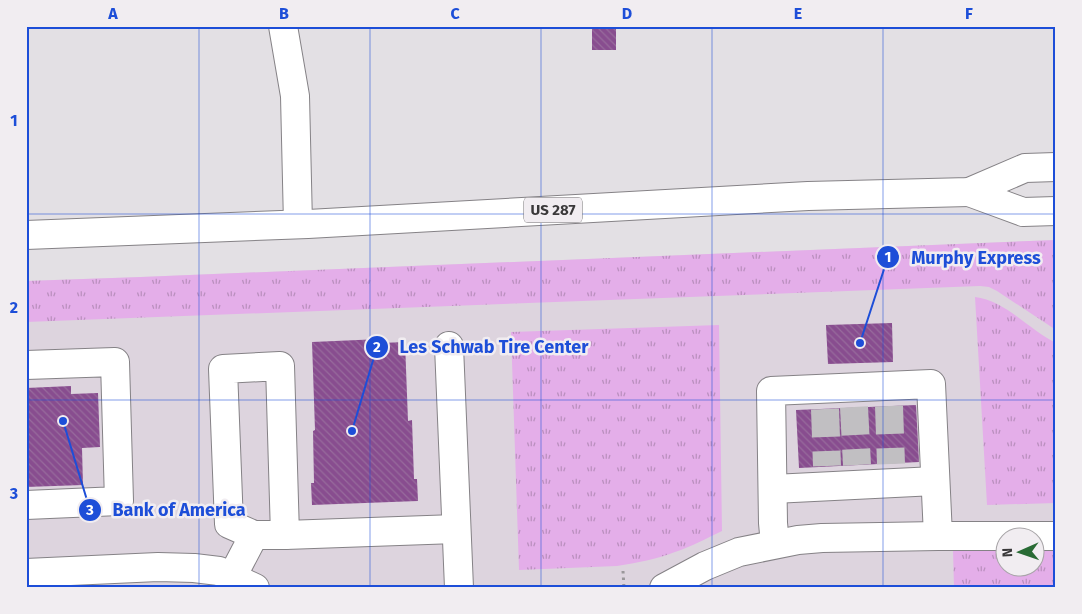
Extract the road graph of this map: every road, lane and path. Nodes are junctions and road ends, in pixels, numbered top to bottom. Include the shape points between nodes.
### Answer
1 (283, 26) edge
2 (1056, 167) edge
3 (969, 192) junction
4 (1056, 211) edge
5 (1023, 212) junction
6 (298, 224) junction
7 (1056, 224) edge
8 (26, 235) edge
9 (449, 346) dead end
10 (26, 366) edge
11 (104, 443) dead end
12 (119, 465) junction
13 (935, 481) junction
14 (773, 489) junction
15 (26, 505) edge
16 (456, 529) junction
17 (254, 535) junction
18 (285, 535) junction
19 (938, 536) junction
20 (1056, 536) edge
21 (775, 544) junction
22 (623, 572) dead end
23 (26, 573) edge
24 (243, 582) edge
25 (458, 588) edge
26 (624, 588) edge
27 (664, 588) edge

1 - 6 main road via 295,96
2 - 3 main road, US 287 via 1025,168
3 - 5 main road, US 287
3 - 6 main road, US 287 via 808,196
4 - 5 main road, US 287
5 - 7 main road
6 - 8 main road, US 287
9 - 16 main road
10 - 12 main road via 115,362 109,380
11 - 12 main road via 105,454
12 - 15 main road via 119,501
13 - 14 main road via 891,473 828,476
13 - 14 main road via 930,384 888,396 824,398 771,390
13 - 19 main road
14 - 21 main road
16 - 18 main road
16 - 25 main road
17 - 18 main road
17 - 18 main road via 229,524 223,369 280,366
17 - 24 main road
19 - 20 main road
19 - 21 main road via 822,538
21 - 27 main road via 739,552
22 - 26 path
23 - 24 main road via 194,568 219,571

